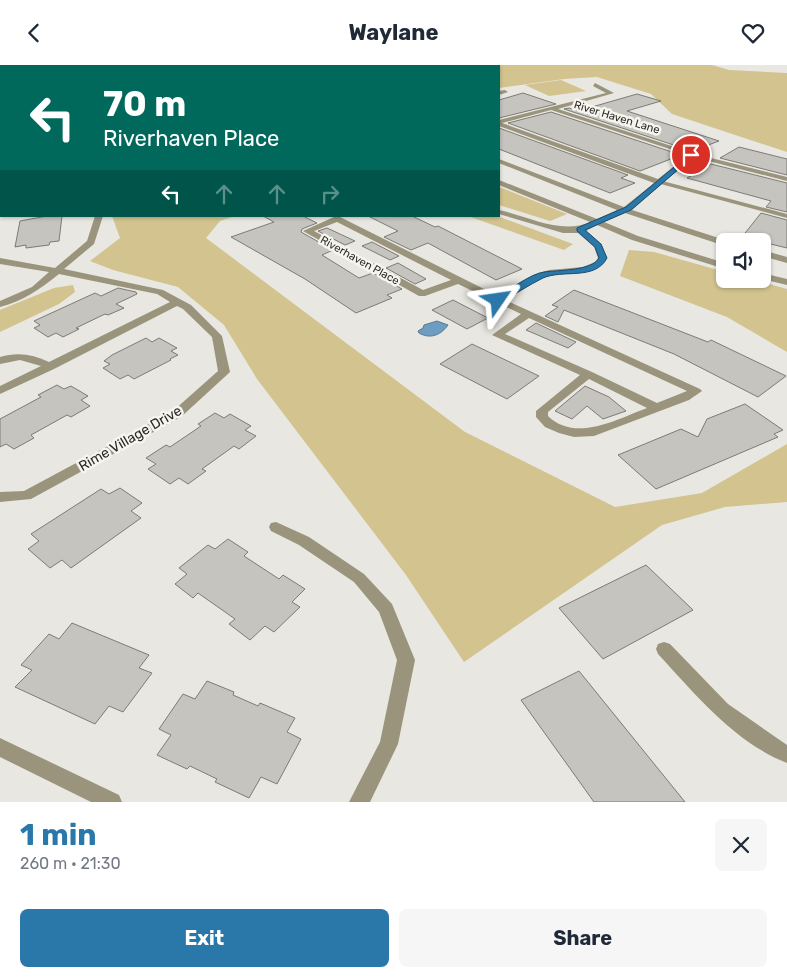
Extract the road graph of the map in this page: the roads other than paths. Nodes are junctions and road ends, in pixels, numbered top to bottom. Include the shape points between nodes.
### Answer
1 (595, 85) dead end
2 (550, 108) junction
3 (500, 123) edge
4 (500, 123) edge
5 (691, 155) junction
6 (500, 161) edge
7 (787, 179) edge
8 (500, 182) edge
9 (659, 182) junction
10 (624, 210) junction
11 (500, 211) edge
12 (787, 216) edge
13 (98, 217) edge
14 (595, 223) junction
15 (580, 230) junction
16 (716, 240) edge
17 (771, 256) edge
18 (787, 260) edge
19 (0, 261) edge
20 (716, 263) edge
21 (58, 271) junction
22 (771, 278) edge
23 (458, 280) junction
24 (787, 282) edge
25 (498, 300) junction
26 (177, 302) junction
27 (0, 303) edge
28 (528, 314) junction
29 (0, 361) edge
30 (50, 367) junction
31 (588, 374) junction
32 (0, 391) edge
33 (655, 407) junction
34 (0, 497) edge
35 (276, 527) dead end
36 (664, 649) dead end
37 (0, 747) edge
38 (787, 754) edge
39 (112, 802) edge
40 (359, 802) edge

1 - 2 street, River Haven Lane via 611,93
2 - 3 street, River Haven Lane
2 - 5 street, River Haven Lane via 681,149
4 - 9 street, River Haven Lane
5 - 7 lane
5 - 9 street
6 - 10 street
8 - 14 street
9 - 10 street
9 - 12 lane
10 - 14 street
10 - 16 street
11 - 15 street via 563,230
13 - 21 street via 91,242
14 - 15 street
14 - 20 street
15 - 25 street via 598,246 603,258 600,264 589,269 542,275
17 - 18 street
19 - 21 street, Rime Village Drive
21 - 26 street, Rime Village Drive via 160,292
21 - 27 street via 35,289
22 - 24 street
23 - 23 street, Riverhaven Place via 337,219 307,231 422,294
23 - 25 street, Riverhaven Place
25 - 28 street, Riverhaven Place
26 - 30 street
26 - 34 street, Rime Village Drive via 187,307 216,336 224,372 177,414 26,495
28 - 31 street via 497,335
28 - 33 street, Riverhaven Place via 696,391
29 - 30 street via 20,356 35,358
30 - 32 street
31 - 33 street
31 - 33 street, Riverhaven Place via 542,411 542,417 549,424 574,433 594,432
35 - 40 street via 304,541 359,578 386,609 406,660 389,745
36 - 38 street via 722,710
37 - 39 street

